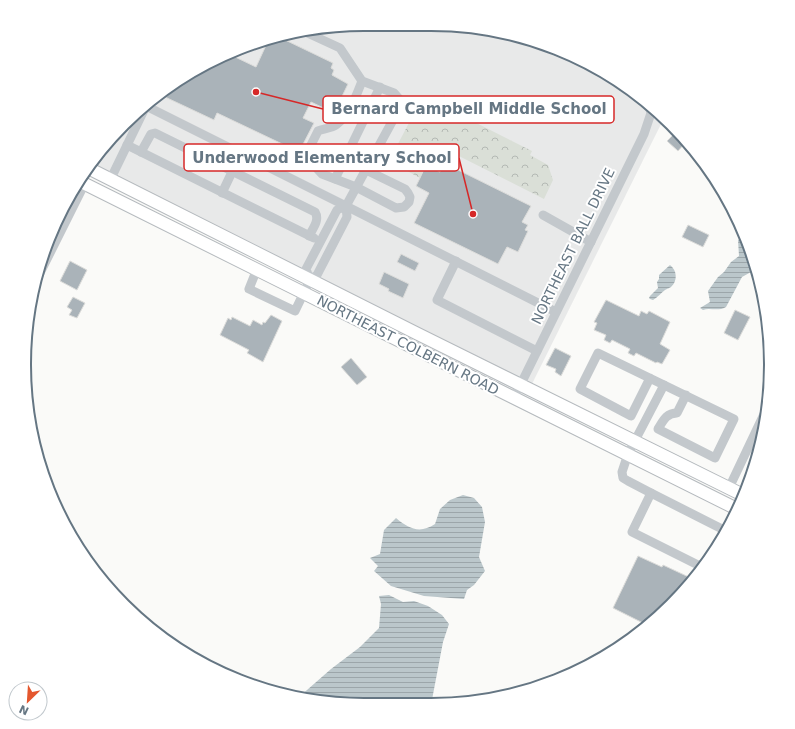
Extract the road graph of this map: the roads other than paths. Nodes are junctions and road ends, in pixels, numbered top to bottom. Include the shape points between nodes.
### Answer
1 (312, 35) edge
2 (362, 81) junction
3 (380, 87) junction
4 (153, 107) edge
5 (650, 114) edge
6 (140, 119) edge
7 (127, 145) junction
8 (140, 152) junction
9 (241, 153) junction
10 (366, 170) junction
11 (93, 171) edge
12 (232, 171) junction
13 (332, 178) junction
14 (110, 179) junction
15 (85, 183) edge
16 (356, 187) junction
17 (222, 192) junction
18 (346, 206) junction
19 (68, 212) edge
20 (543, 215) dead end
21 (309, 236) junction
22 (56, 238) edge
23 (321, 242) junction
24 (590, 242) junction
25 (456, 262) junction
26 (257, 269) junction
27 (310, 280) junction
28 (304, 293) junction
29 (556, 312) junction
30 (537, 351) junction
31 (650, 378) junction
32 (521, 385) junction
33 (664, 385) junction
34 (686, 395) junction
35 (514, 398) junction
36 (759, 426) edge
37 (634, 441) junction
38 (628, 454) junction
39 (729, 488) junction
40 (651, 493) junction
41 (739, 493) edge
42 (732, 507) edge
43 (721, 528) edge
44 (697, 565) edge

1 - 2 street via 340,48
2 - 3 street
2 - 13 street via 345,116 336,125 318,131 311,145 307,158 322,174
3 - 10 street via 394,92 401,101
3 - 13 street
4 - 9 street
5 - 24 street, NORTHEAST BALL DRIVE via 644,134
6 - 7 street
7 - 8 street
7 - 14 street
8 - 12 street via 151,134 155,133
8 - 17 street
9 - 12 street
9 - 18 street
10 - 16 street
10 - 16 street via 405,189 410,197 409,202 404,207 396,208
11 - 14 main road, NORTHEAST COLBERN ROAD
12 - 17 street
12 - 21 street via 315,212 317,220
13 - 16 street
14 - 27 main road, NORTHEAST COLBERN ROAD
15 - 26 main road, NORTHEAST COLBERN ROAD
16 - 18 street
17 - 21 street
18 - 23 street via 337,210
18 - 25 street
18 - 27 street via 347,217 317,275
19 - 22 street
20 - 24 street
21 - 23 street
23 - 27 street via 306,269
24 - 29 street, NORTHEAST BALL DRIVE
25 - 29 street
25 - 30 street via 437,300
26 - 28 main road, NORTHEAST COLBERN ROAD
26 - 28 street via 249,289 295,311
27 - 28 street
27 - 32 main road, NORTHEAST COLBERN ROAD
28 - 35 main road, NORTHEAST COLBERN ROAD
29 - 30 street, NORTHEAST BALL DRIVE
30 - 32 street, NORTHEAST BALL DRIVE
31 - 31 street via 598,352 580,389 631,416
31 - 33 street
32 - 35 street, NORTHEAST BALL DRIVE
32 - 37 main road, NORTHEAST COLBERN ROAD
33 - 34 street
33 - 37 street
34 - 34 street via 734,419 715,458 658,429 668,415 677,413
35 - 38 main road, NORTHEAST COLBERN ROAD
36 - 39 street
37 - 38 street
37 - 39 main road, NORTHEAST COLBERN ROAD
38 - 40 street via 622,472 623,478
38 - 42 main road, NORTHEAST COLBERN ROAD
39 - 41 main road, NORTHEAST COLBERN ROAD
40 - 43 street
40 - 44 street via 632,532

